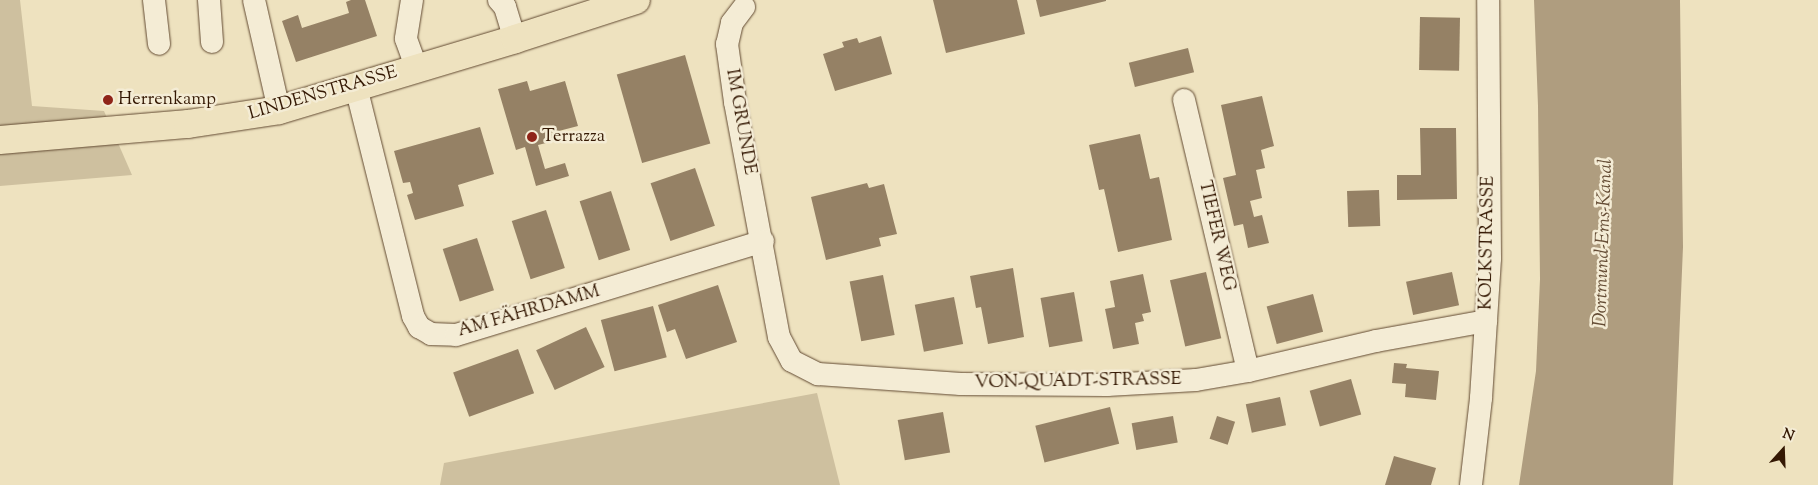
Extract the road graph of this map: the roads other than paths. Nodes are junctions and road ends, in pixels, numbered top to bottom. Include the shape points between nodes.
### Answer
1 (154, 0) edge
2 (209, 0) edge
3 (254, 0) edge
4 (412, 0) edge
5 (500, 0) edge
6 (636, 0) edge
7 (1488, 0) edge
8 (747, 2) edge
9 (515, 39) junction
10 (212, 42) dead end
11 (159, 44) dead end
12 (416, 67) junction
13 (356, 87) junction
14 (1184, 100) dead end
15 (279, 110) junction
16 (0, 140) edge
17 (763, 241) junction
18 (1486, 320) junction
19 (1248, 371) junction
20 (1471, 485) edge

1 - 11 street
2 - 10 street
3 - 15 street
4 - 12 street via 406,39
5 - 9 street
6 - 9 main road, LINDENSTRASSE
7 - 18 street, KOLKSTRASSE via 1490,258
8 - 17 street, IM GRUNDE via 732,24 727,44 735,102
9 - 12 main road, LINDENSTRASSE
12 - 13 main road, LINDENSTRASSE
13 - 15 main road, LINDENSTRASSE
13 - 17 street, AM FÄHRDAMM via 413,316 419,327 431,334 456,335
14 - 19 street, TIEFER WEG
15 - 16 main road, LINDENSTRASSE via 188,124
17 - 19 street, VON-QUADT-STRASSE via 779,336 792,361 818,374 961,384 1107,385 1196,380
18 - 19 street, VON-QUADT-STRASSE via 1376,341
18 - 20 street, KOLKSTRASSE

